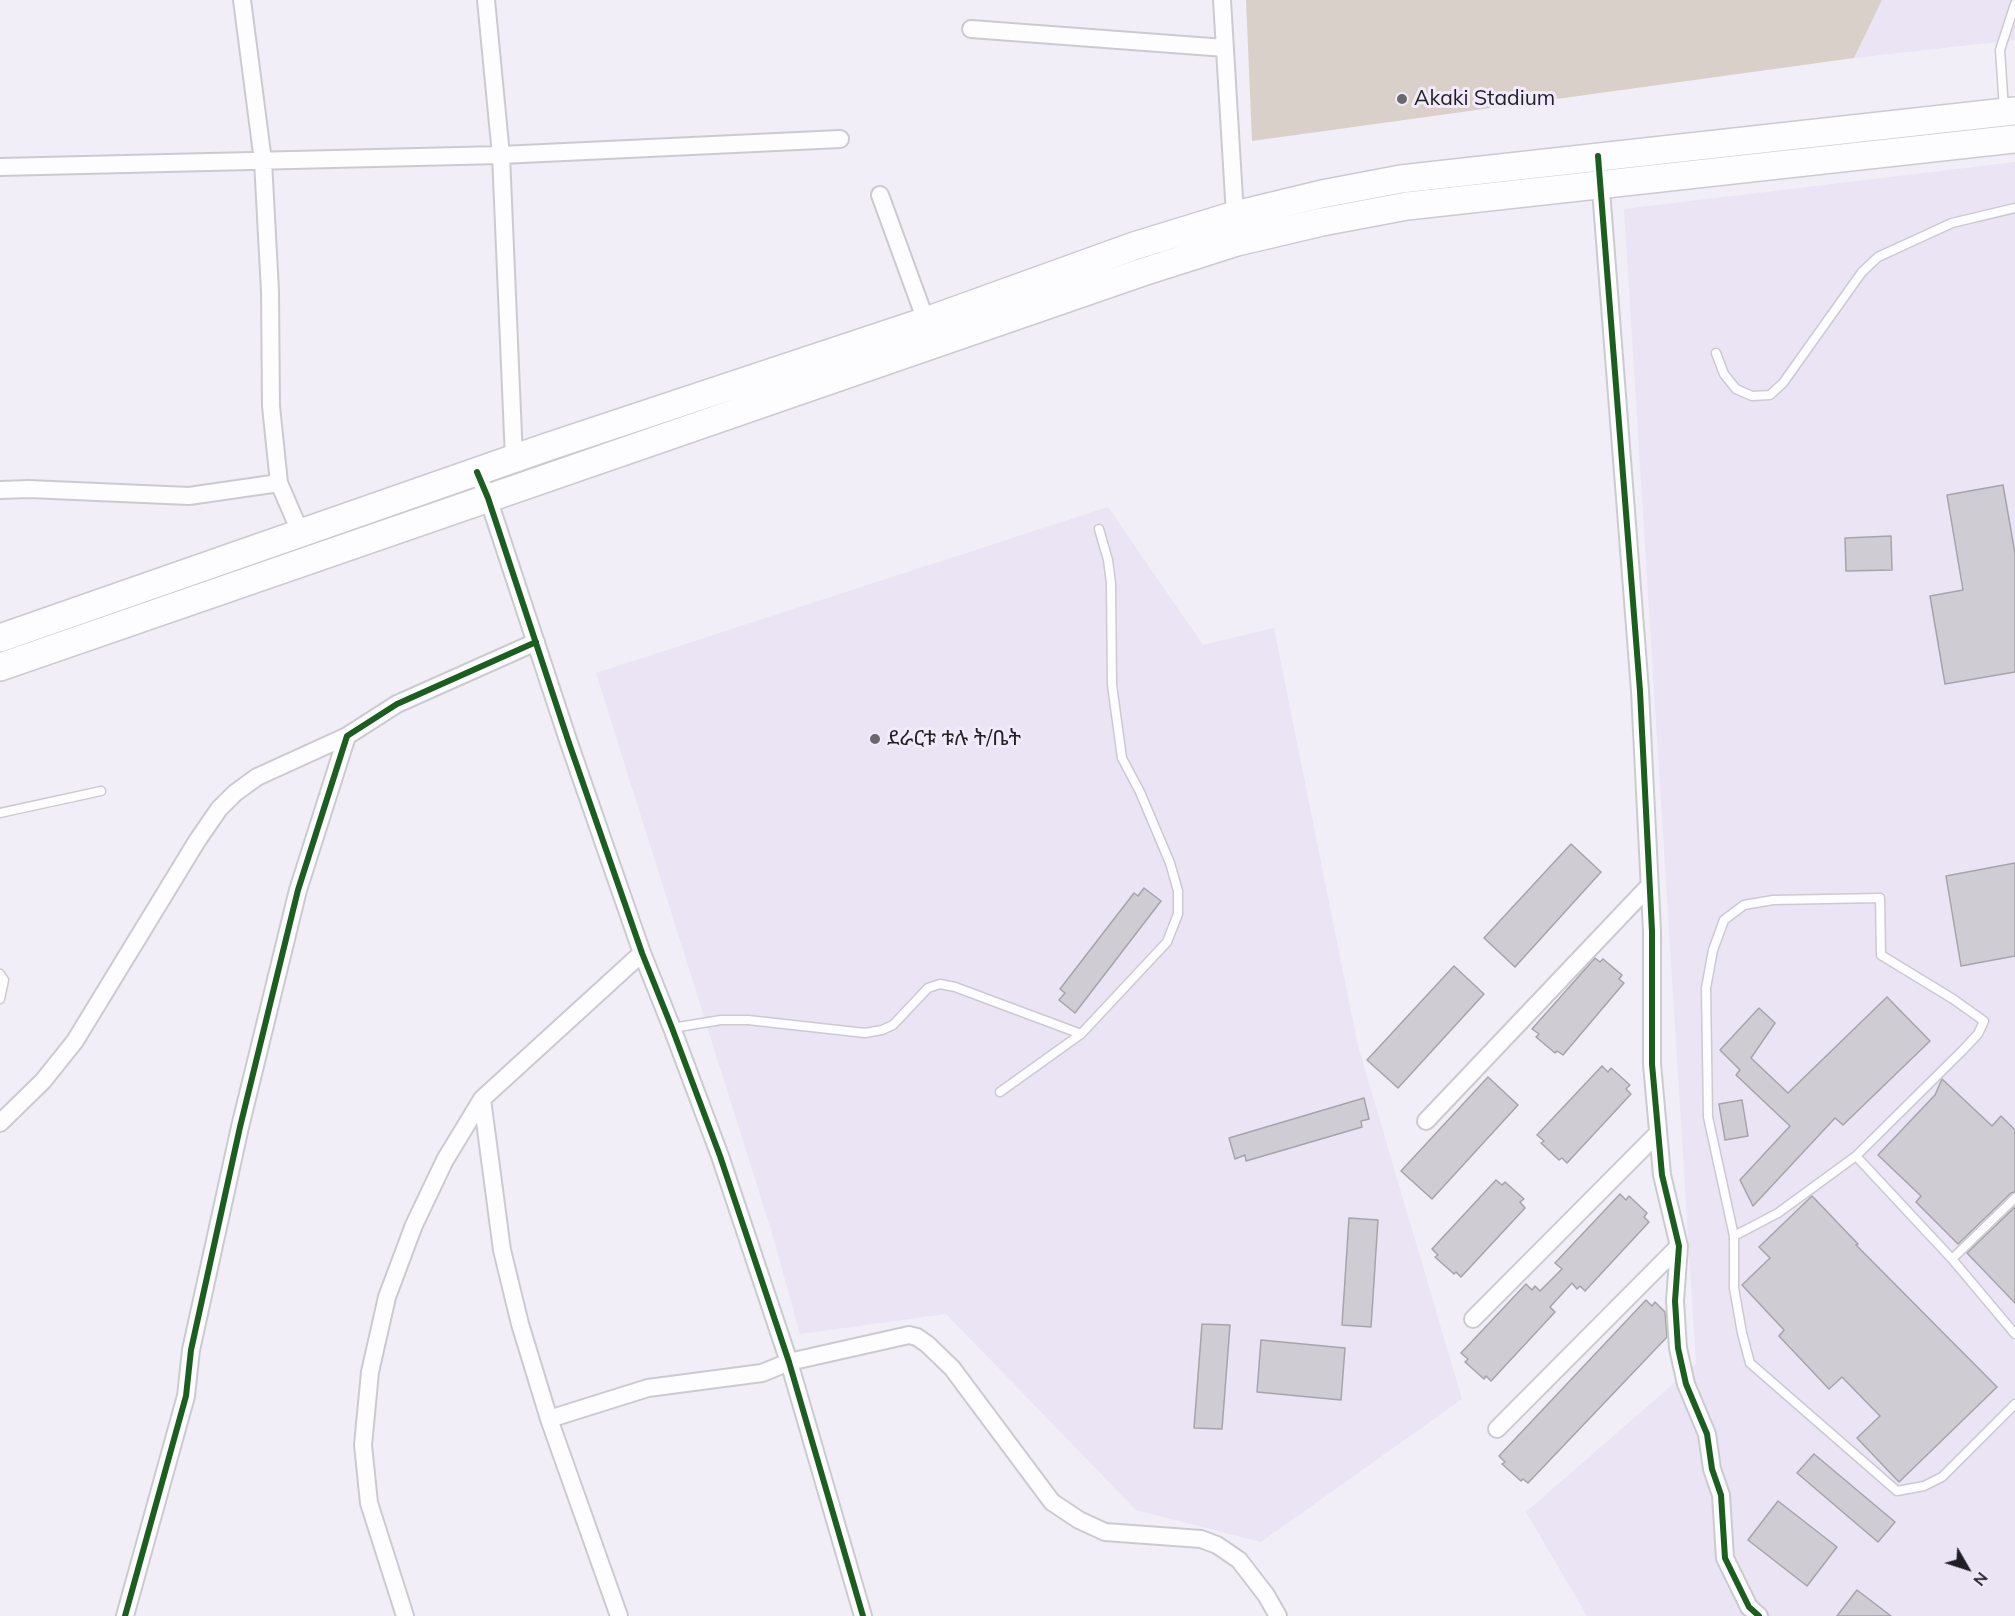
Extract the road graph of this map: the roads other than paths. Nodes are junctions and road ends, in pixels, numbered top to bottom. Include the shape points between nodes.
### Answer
1 (242, 0) edge
2 (486, 0) edge
3 (1222, 0) edge
4 (2015, 4) edge
5 (971, 29) dead end
6 (1225, 48) junction
7 (2010, 111) edge
8 (840, 139) dead end
9 (2015, 139) edge
10 (501, 155) junction
11 (1598, 156) junction
12 (263, 161) junction
13 (0, 167) edge
14 (1600, 184) junction
15 (880, 195) dead end
16 (2015, 208) edge
17 (1235, 215) junction
18 (926, 321) junction
19 (1716, 354) dead end
20 (514, 459) junction
21 (477, 472) junction
22 (279, 483) junction
23 (0, 490) edge
24 (488, 498) junction
25 (1099, 530) dead end
26 (301, 534) junction
27 (0, 638) edge
28 (536, 642) junction
29 (0, 667) edge
30 (347, 736) junction
31 (101, 791) dead end
32 (0, 813) edge
33 (1649, 886) junction
34 (642, 953) junction
35 (0, 974) edge
36 (0, 999) edge
37 (672, 1028) junction
38 (1081, 1034) junction
39 (1000, 1092) dead end
40 (482, 1100) junction
41 (1426, 1121) dead end
42 (0, 1123) edge
43 (1658, 1133) junction
44 (1856, 1156) junction
45 (2015, 1198) edge
46 (1734, 1236) junction
47 (1679, 1246) junction
48 (1952, 1259) junction
49 (1473, 1319) dead end
50 (2015, 1334) edge
51 (789, 1362) junction
52 (2015, 1404) edge
53 (549, 1419) junction
54 (1497, 1429) dead end
55 (1752, 1613) edge
56 (125, 1616) edge
57 (405, 1616) edge
58 (619, 1616) edge
59 (863, 1616) edge
60 (1278, 1616) edge

1 - 12 street
2 - 10 street
3 - 6 street
4 - 7 lane via 2000,50
5 - 6 street
6 - 17 street
7 - 11 main road
8 - 10 street
9 - 14 main road
10 - 12 street
10 - 20 street
11 - 14 street
11 - 17 main road via 1401,178
12 - 13 street
12 - 22 street via 271,406
14 - 24 main road via 1407,206 1237,243
14 - 33 street via 1640,691
15 - 18 street
16 - 19 lane via 1952,223 1878,257 1862,272 1783,383 1770,395 1752,396 1736,389
17 - 18 main road via 1134,246
18 - 20 main road
20 - 21 main road
21 - 24 street
21 - 26 main road
22 - 23 street via 189,496
22 - 26 street
24 - 28 street
24 - 29 main road
25 - 38 lane via 1111,583 1112,685 1122,758 1170,863 1178,891 1178,914 1167,942
26 - 27 main road
28 - 30 street via 397,704
28 - 34 street
30 - 42 street via 257,777 219,809 75,1041 43,1081
30 - 56 street via 298,890 240,1127 191,1350 186,1396
31 - 32 lane
33 - 41 street
33 - 43 street via 1652,1064
34 - 37 street
34 - 40 street
35 - 36 lane via 4,980
37 - 38 lane via 739,1020 865,1033 893,1025 928,988 940,984
37 - 51 street
38 - 39 lane
40 - 53 street via 502,1250
40 - 57 street via 414,1225 387,1297 370,1372 363,1445 369,1503
43 - 47 street via 1662,1175
43 - 49 street
44 - 46 lane via 1778,1213
44 - 46 lane via 1963,1050 1984,1021 1881,956 1880,898 1773,900 1744,905 1724,920 1706,988 1708,1117
44 - 48 lane
45 - 48 lane
46 - 52 lane via 1734,1288 1750,1363 1897,1491 1924,1486 1942,1477
47 - 54 street
47 - 55 street via 1675,1301 1678,1348 1686,1384 1707,1434 1721,1495 1725,1558
48 - 50 lane
51 - 53 street via 762,1373 648,1388
51 - 59 street
51 - 60 street via 909,1335 917,1337 952,1368 1052,1502 1105,1532 1201,1539 1217,1545 1239,1560
53 - 58 street

